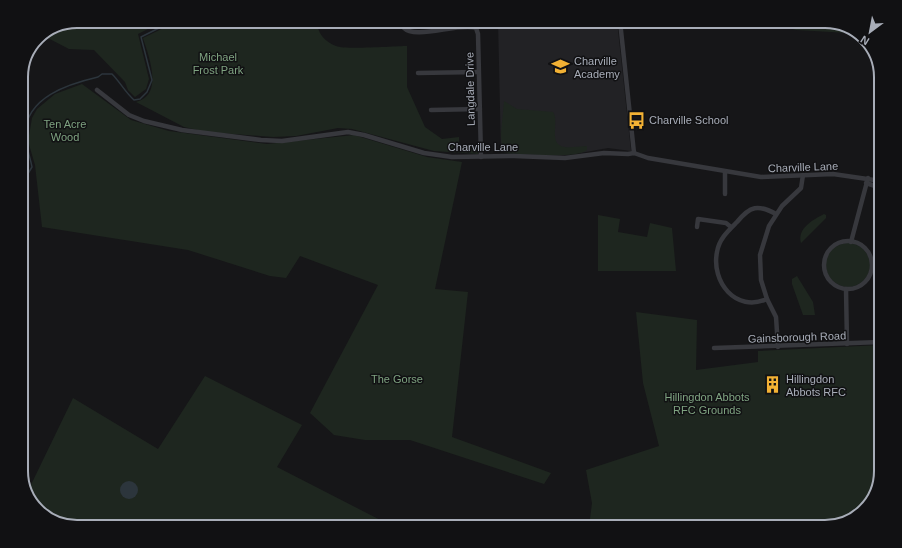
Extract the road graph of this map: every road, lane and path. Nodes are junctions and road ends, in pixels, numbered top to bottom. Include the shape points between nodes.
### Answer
1 (404, 28) edge
2 (456, 28) edge
3 (476, 28) edge
4 (621, 28) edge
5 (478, 72) junction
6 (418, 73) dead end
7 (97, 90) dead end
8 (480, 109) junction
9 (431, 110) dead end
10 (634, 153) junction
11 (481, 157) junction
12 (725, 172) junction
13 (804, 175) junction
14 (867, 180) junction
15 (874, 180) edge
16 (874, 184) edge
17 (725, 194) dead end
18 (776, 214) junction
19 (697, 227) dead end
20 (731, 227) junction
21 (852, 242) junction
22 (846, 289) junction
23 (767, 299) junction
24 (874, 342) edge
25 (846, 344) junction
26 (778, 347) junction
27 (714, 348) dead end

1 - 2 street via 408,31 438,31
3 - 5 street, Langdale Drive
4 - 10 street
5 - 6 street
5 - 8 street, Langdale Drive
7 - 11 street, Charville Lane via 129,115 182,130 276,141 353,132 433,154
8 - 9 street
8 - 11 street, Langdale Drive
10 - 11 street, Charville Lane via 604,152 565,158
10 - 12 street, Charville Lane via 644,158
12 - 13 street, Charville Lane via 766,178
12 - 17 street
13 - 14 street, Charville Lane via 834,174
13 - 18 street via 801,188
14 - 15 street, Charville Lane
14 - 16 street
14 - 21 street
18 - 20 street via 766,209 753,208
18 - 23 street via 766,234 760,255 761,280
19 - 20 street via 698,219 726,223
20 - 23 street via 717,252 716,266 720,280 732,296 741,302 755,303
21 - 22 street via 868,251 872,267 870,276 864,284
21 - 22 street via 842,242 834,247 827,254 825,263 830,280
22 - 25 street
23 - 26 street via 776,317
24 - 25 street, Gainsborough Road
25 - 26 street, Gainsborough Road
26 - 27 street, Gainsborough Road

